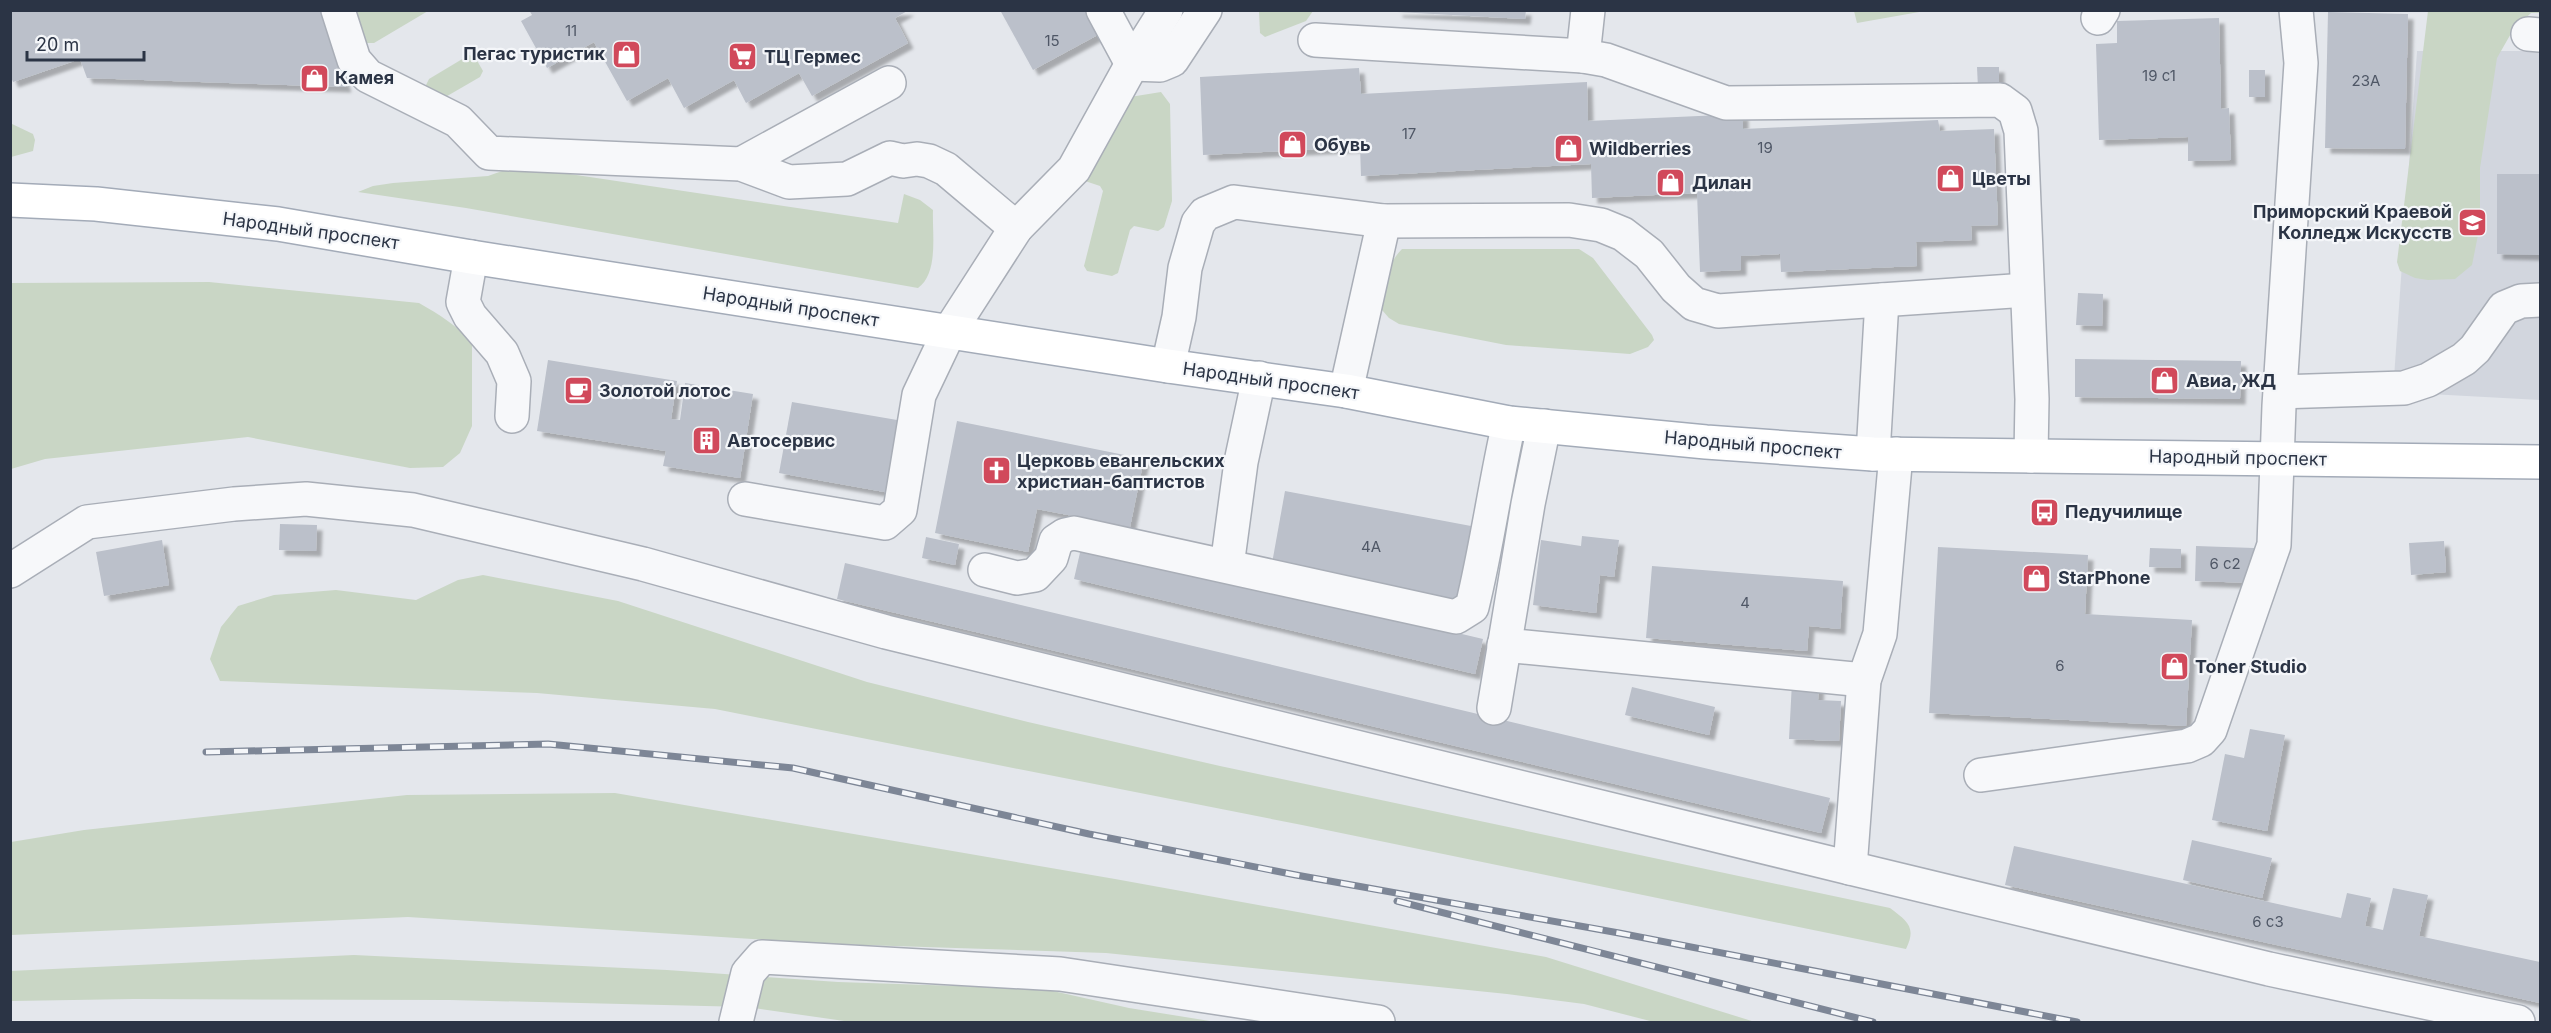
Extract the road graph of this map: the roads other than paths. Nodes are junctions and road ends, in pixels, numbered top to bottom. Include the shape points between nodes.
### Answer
1 (338, 10) edge
2 (1103, 10) edge
3 (1166, 10) edge
4 (1204, 10) edge
5 (1588, 10) edge
6 (2296, 10) edge
7 (1315, 40) dead end
8 (1583, 56) junction
9 (1132, 64) junction
10 (889, 83) dead end
11 (741, 164) junction
12 (10, 200) edge
13 (1384, 221) junction
14 (1016, 228) junction
15 (471, 256) junction
16 (2027, 290) junction
17 (1882, 300) junction
18 (2541, 300) edge
19 (949, 332) junction
20 (1168, 366) junction
21 (1259, 378) junction
22 (1346, 391) junction
23 (2281, 392) junction
24 (512, 416) dead end
25 (1509, 423) junction
26 (1544, 426) junction
27 (1884, 454) junction
28 (2031, 456) junction
29 (2278, 458) junction
30 (2541, 462) edge
31 (745, 499) dead end
32 (1227, 566) junction
33 (986, 570) dead end
34 (10, 571) edge
35 (1504, 645) junction
36 (1864, 680) junction
37 (1494, 708) dead end
38 (1981, 775) dead end
39 (1850, 868) junction
40 (736, 1023) edge
41 (1378, 1023) edge
42 (2518, 1023) edge

1 - 11 lane via 354,60 368,76 458,121 489,153
2 - 9 lane
3 - 9 lane
4 - 9 lane via 1172,60 1160,65
5 - 8 lane
6 - 23 lane via 2301,63
7 - 8 lane
8 - 16 lane via 1606,60 1726,103 2000,100 2015,111 2021,131
9 - 14 lane via 1074,169
10 - 11 lane
11 - 14 lane via 789,182 807,182 847,179 890,158 929,162 946,169
12 - 15 main road, Народный проспект via 96,204 278,224
13 - 17 lane via 1569,220 1601,225 1623,234 1649,255 1694,304 1718,311
13 - 20 lane via 1234,202 1205,214 1198,223 1185,268
13 - 22 lane
14 - 19 lane
15 - 19 main road, Народный проспект
15 - 24 lane via 463,302 502,353 514,381
16 - 17 lane
16 - 28 lane
17 - 27 lane
18 - 23 lane via 2521,301 2504,308 2475,349 2428,380 2404,388
19 - 20 main road, Народный проспект
19 - 31 lane via 919,395 900,510 885,523
20 - 21 main road, Народный проспект
21 - 22 main road, Народный проспект
21 - 32 lane via 1240,462
22 - 25 main road, Народный проспект
23 - 29 lane
25 - 26 main road, Народный проспект
25 - 32 lane via 1483,562 1472,607 1467,612 1445,616
26 - 27 main road, Народный проспект
26 - 35 lane
27 - 28 main road, Народный проспект
27 - 36 lane via 1880,634
28 - 29 main road, Народный проспект
29 - 30 main road, Народный проспект
29 - 38 lane via 2274,545 2211,730 2187,746
32 - 33 lane via 1074,533 1056,541 1051,558 1035,575 1017,578
34 - 39 lane via 87,522 306,499 413,510 643,564 875,629
35 - 36 lane
35 - 37 lane
36 - 39 lane
39 - 42 lane via 2269,969
40 - 41 lane via 748,972 762,957 1060,974

